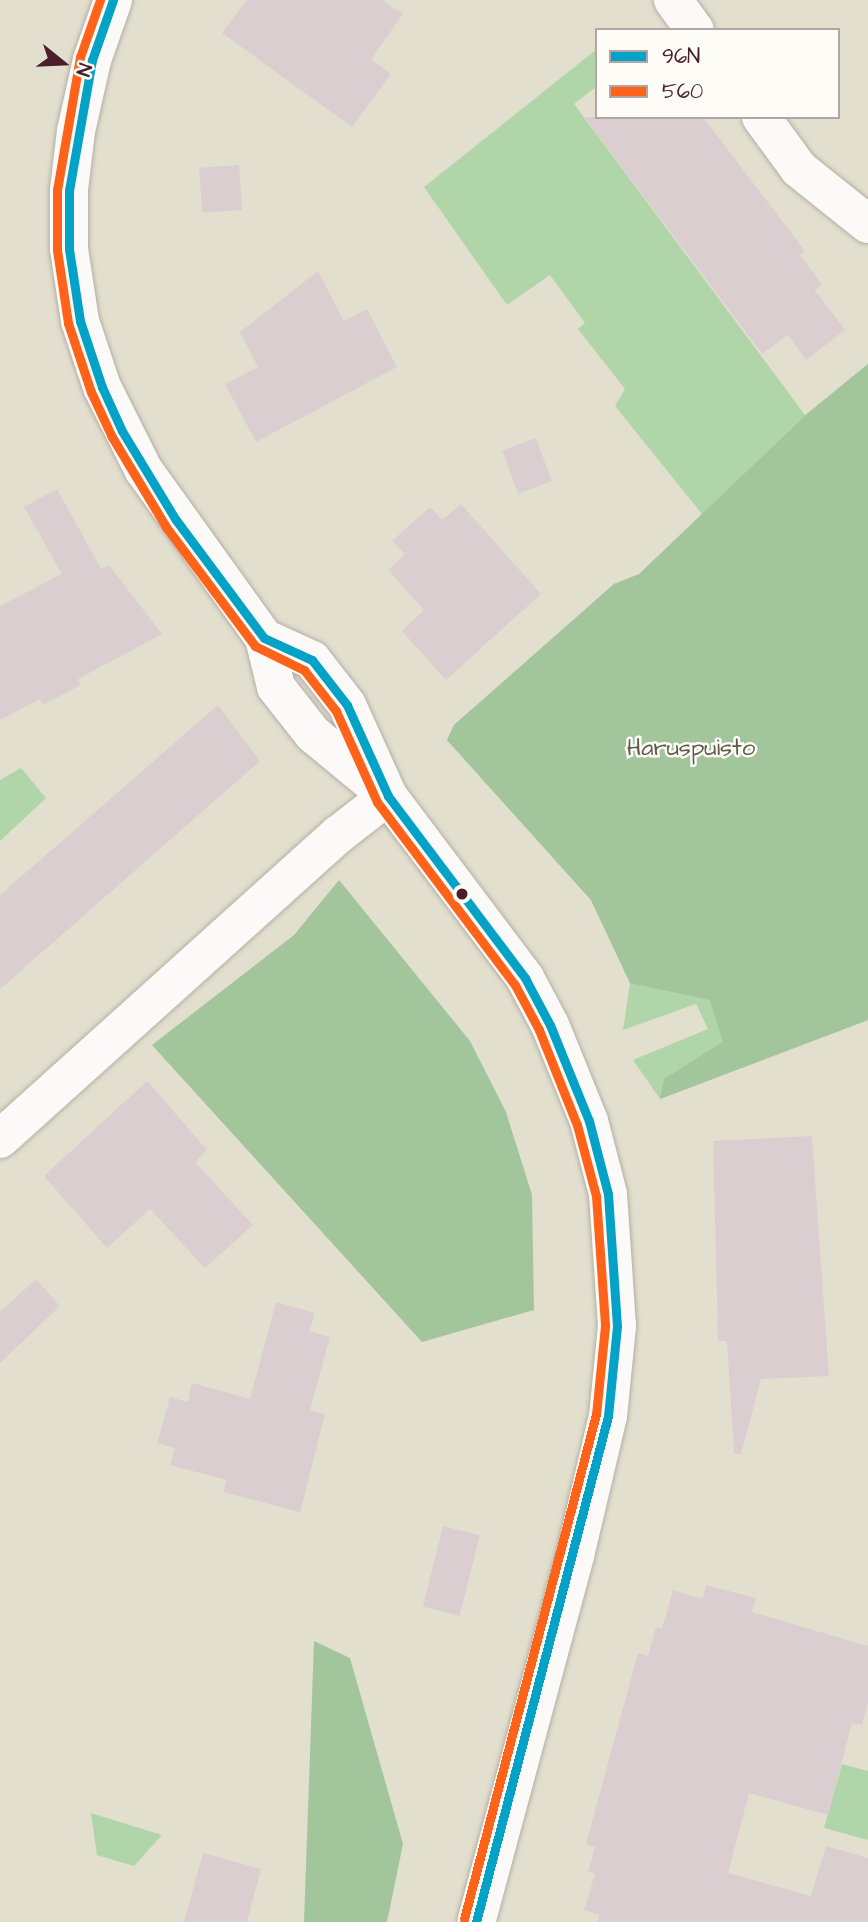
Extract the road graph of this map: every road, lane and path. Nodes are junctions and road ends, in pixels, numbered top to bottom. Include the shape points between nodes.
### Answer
1 (113, 0) edge
2 (673, 0) edge
3 (694, 28) edge
4 (762, 119) edge
5 (868, 224) edge
6 (388, 796) junction
7 (0, 1139) edge
8 (475, 1922) edge

1 - 6 street via 92,60 69,190 69,248 80,321 102,387 143,469 264,638 312,660 347,705
2 - 3 street
4 - 5 street via 799,169
6 - 7 street via 339,834
6 - 8 street via 525,978 550,1025 589,1121 608,1194 616,1263 615,1374 600,1459

